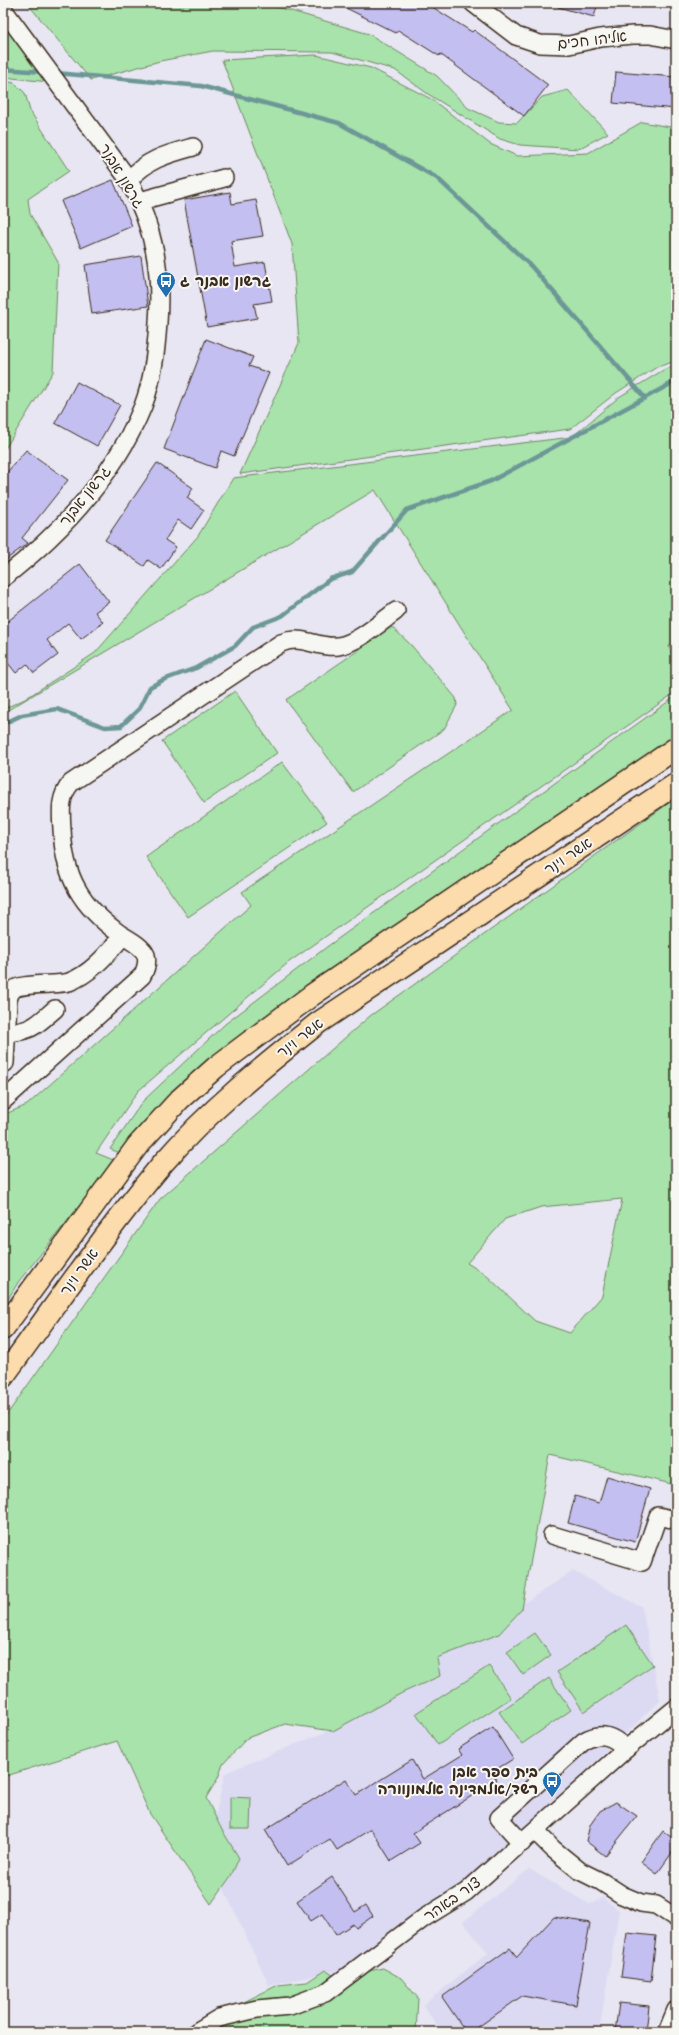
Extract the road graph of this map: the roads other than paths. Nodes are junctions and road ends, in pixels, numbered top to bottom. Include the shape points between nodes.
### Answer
1 (473, 3) edge
2 (4, 11) edge
3 (676, 40) edge
4 (193, 147) dead end
5 (224, 178) dead end
6 (129, 180) junction
7 (140, 201) junction
8 (3, 578) edge
9 (396, 611) dead end
10 (676, 748) edge
11 (676, 784) edge
12 (123, 936) junction
13 (55, 1009) dead end
14 (7, 1033) junction
15 (5, 1062) dead end
16 (3, 1101) edge
17 (3, 1329) edge
18 (3, 1377) edge
19 (676, 1520) edge
20 (552, 1535) dead end
21 (676, 1708) edge
22 (626, 1748) junction
23 (535, 1831) junction
24 (522, 1843) junction
25 (676, 1918) edge
26 (676, 2010) edge
27 (196, 2032) edge
28 (667, 2032) edge

1 - 3 street, אליהו חכים via 516,36 540,44 569,45 600,38 632,35 650,35
2 - 6 street, גרשון אבנר
4 - 6 street via 150,161
5 - 7 street
6 - 7 street, גרשון אבנר
7 - 8 street, גרשון אבנר via 153,238 158,270 159,304 156,358 143,405 106,472 77,509 47,541
9 - 12 street via 358,638 338,646 327,646 302,639 291,639 281,643 71,783 64,791 61,805 62,837 68,871 79,895 95,914
10 - 17 main road, אשר וינר via 312,995 216,1067 180,1099 138,1145
11 - 18 main road, אשר וינר via 318,1023 265,1065 211,1114 164,1163 112,1228
12 - 14 street via 91,970 70,982 21,985 12,990 8,1000
12 - 16 street via 146,955 147,967 142,976
13 - 14 street via 25,1032
14 - 15 street
19 - 20 street via 658,1516 642,1562
21 - 22 street, צור באהר
22 - 23 street, צור באהר
22 - 24 street via 608,1736 591,1737 499,1818
23 - 24 street, צור באהר
23 - 25 street via 580,1871 622,1895 641,1903 656,1905
24 - 27 street, צור באהר via 466,1892 424,1918 325,1993 290,2006 257,2009 219,2018
26 - 28 street

